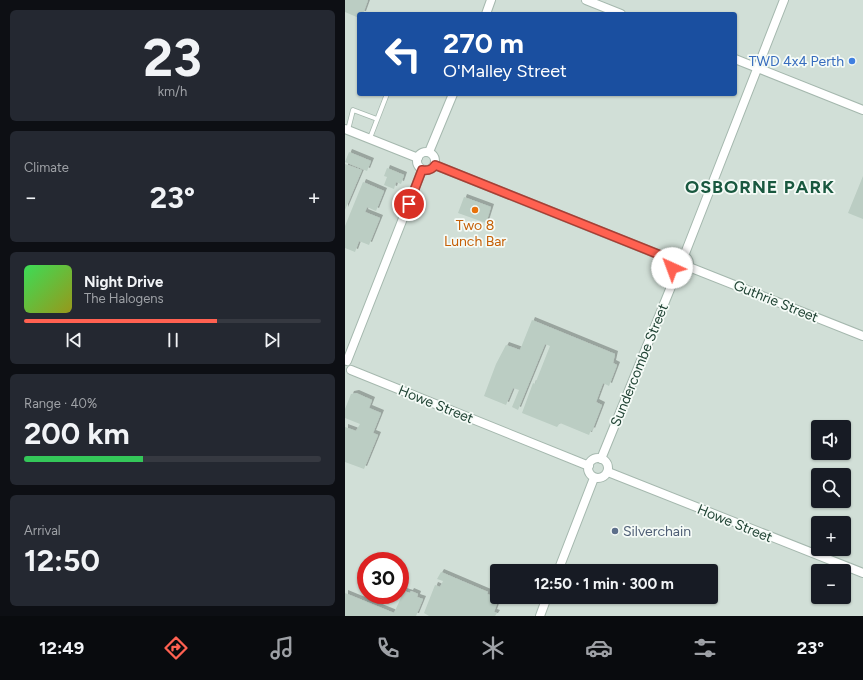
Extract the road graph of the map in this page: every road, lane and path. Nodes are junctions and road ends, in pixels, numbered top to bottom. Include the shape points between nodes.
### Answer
1 (491, 0) edge
2 (586, 0) edge
3 (784, 0) edge
4 (486, 12) edge
5 (616, 12) edge
6 (737, 60) edge
7 (757, 68) junction
8 (386, 96) edge
9 (452, 96) edge
10 (863, 110) edge
11 (377, 119) junction
12 (346, 130) edge
13 (370, 138) junction
14 (429, 152) junction
15 (418, 158) junction
16 (435, 165) junction
17 (422, 170) junction
18 (684, 256) junction
19 (672, 260) junction
20 (689, 267) junction
21 (677, 272) junction
22 (863, 336) edge
23 (346, 361) edge
24 (348, 372) edge
25 (601, 459) junction
26 (589, 466) junction
27 (608, 472) junction
28 (594, 478) junction
29 (561, 564) edge
30 (863, 572) edge
31 (544, 604) edge
32 (540, 616) edge

1 - 4 street
2 - 5 street
3 - 7 street
6 - 7 street
7 - 10 street
7 - 18 street
8 - 11 lane
9 - 14 street
11 - 12 lane via 353,110
11 - 13 lane
12 - 13 street
13 - 15 street
14 - 15 street via 424,152
14 - 16 street via 434,156
15 - 17 street via 418,166
16 - 17 street via 428,170
16 - 19 street
17 - 23 street
18 - 19 street via 675,256
18 - 20 street
19 - 21 street via 672,268
20 - 21 street via 683,272
20 - 22 street, Guthrie Street
21 - 25 street, Sundercombe Street
23 - 24 street via 351,365
24 - 26 street, Howe Street
25 - 26 street via 595,459
25 - 27 street via 607,464
26 - 28 street
27 - 28 street via 601,478
27 - 30 street, Howe Street
28 - 29 street
31 - 32 street

